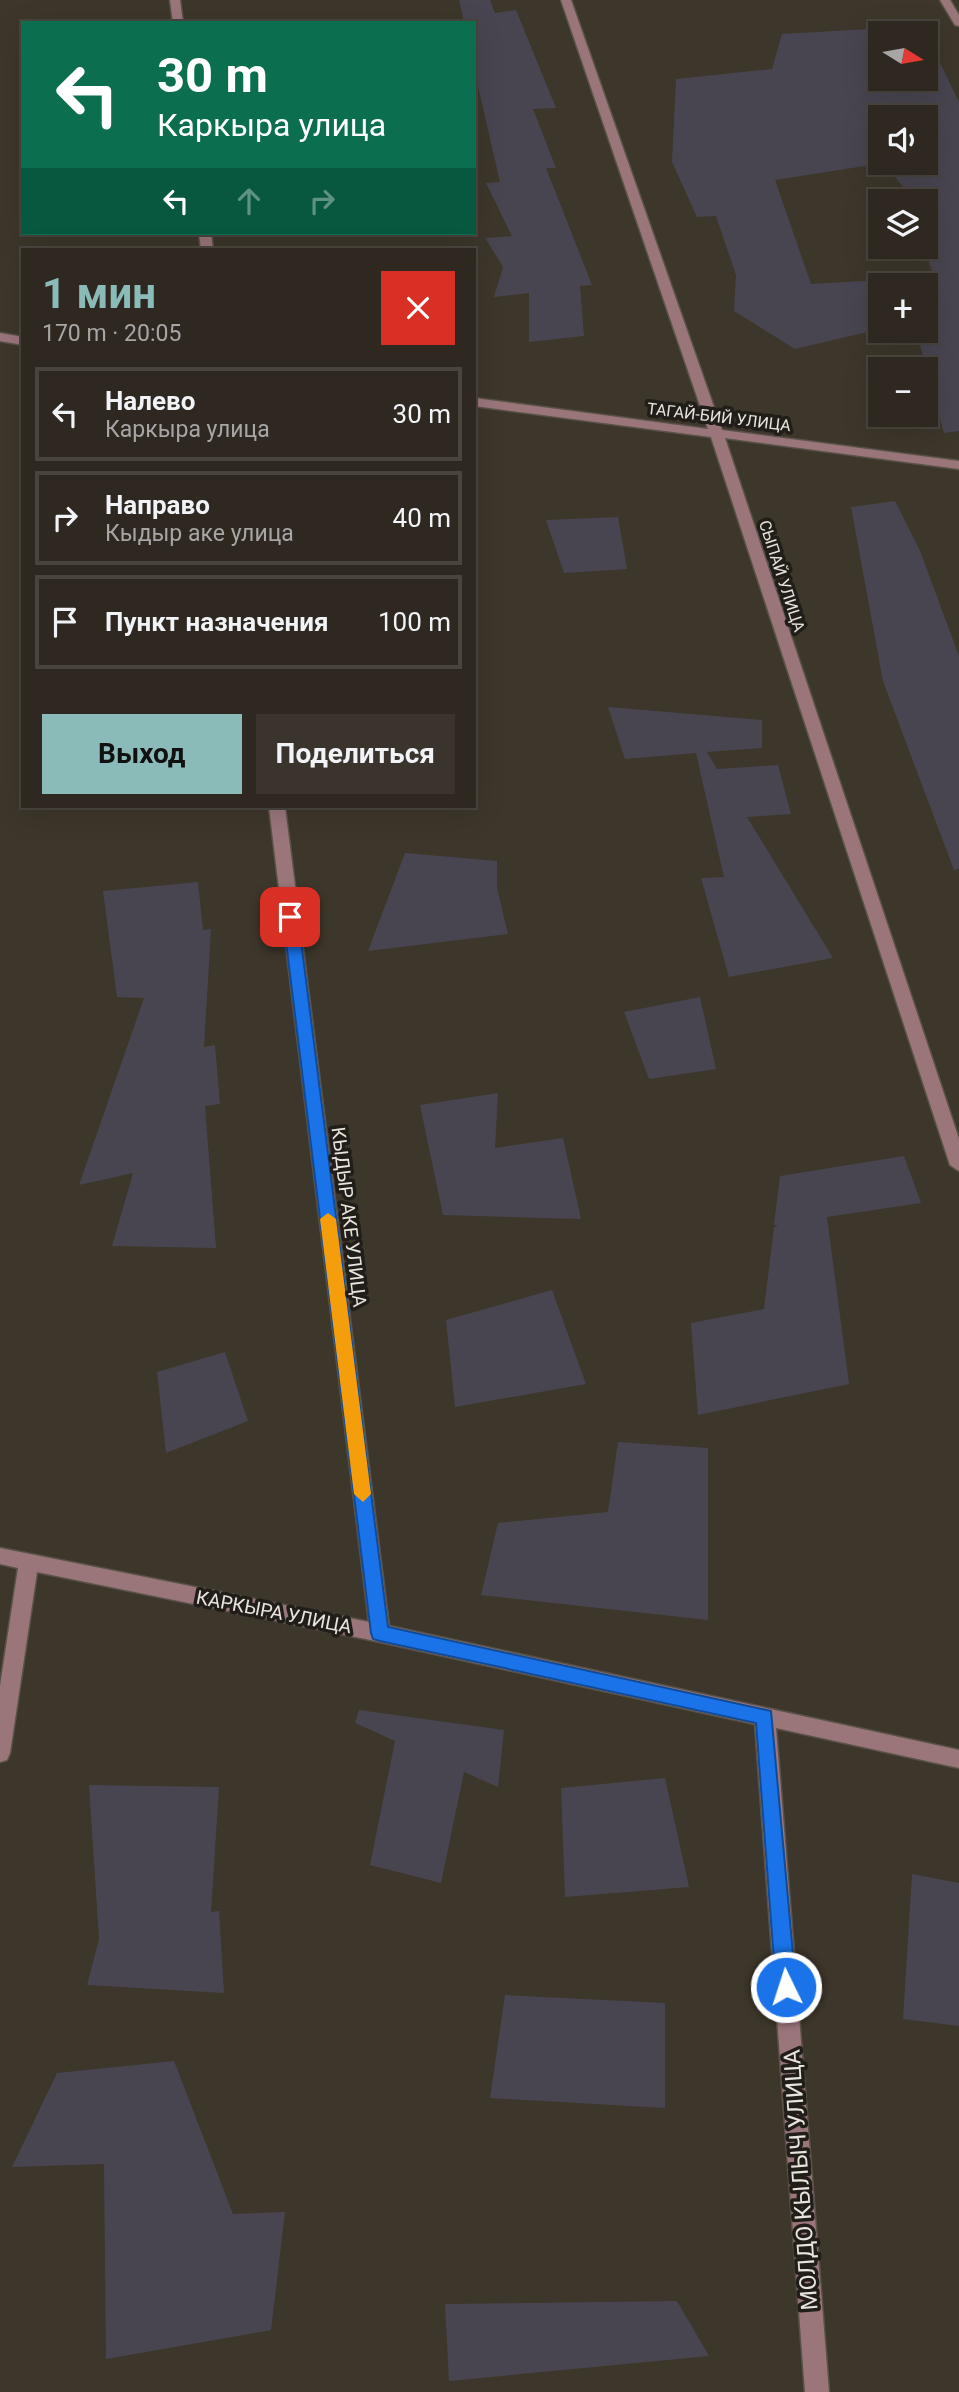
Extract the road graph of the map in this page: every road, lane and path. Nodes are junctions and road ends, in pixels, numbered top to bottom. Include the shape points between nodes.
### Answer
1 (175, 0) edge
2 (566, 0) edge
3 (945, 0) edge
4 (178, 21) edge
5 (959, 23) edge
6 (0, 337) edge
7 (21, 341) edge
8 (476, 402) edge
9 (717, 435) junction
10 (959, 465) edge
11 (277, 808) edge
12 (959, 1165) edge
13 (0, 1556) edge
14 (29, 1562) junction
15 (380, 1633) junction
16 (765, 1717) junction
17 (0, 1753) edge
18 (959, 1759) edge
19 (817, 2392) edge

1 - 4 street
2 - 9 street, СЫПАЙ УЛИЦА
3 - 5 street
6 - 7 street
8 - 9 street, ТАГАЙ-БИЙ УЛИЦА
9 - 10 street, ТАГАЙ-БИЙ УЛИЦА
9 - 12 street, СЫПАЙ УЛИЦА
11 - 15 street, КЫДЫР АКЕ УЛИЦА
13 - 14 street, КАРКЫРА УЛИЦА
14 - 15 street, КАРКЫРА УЛИЦА
14 - 17 street
15 - 16 street, КАРКЫРА УЛИЦА
16 - 18 street, КАРКЫРА УЛИЦА
16 - 19 street, МОЛДО КЫЛЫЧ УЛИЦА

